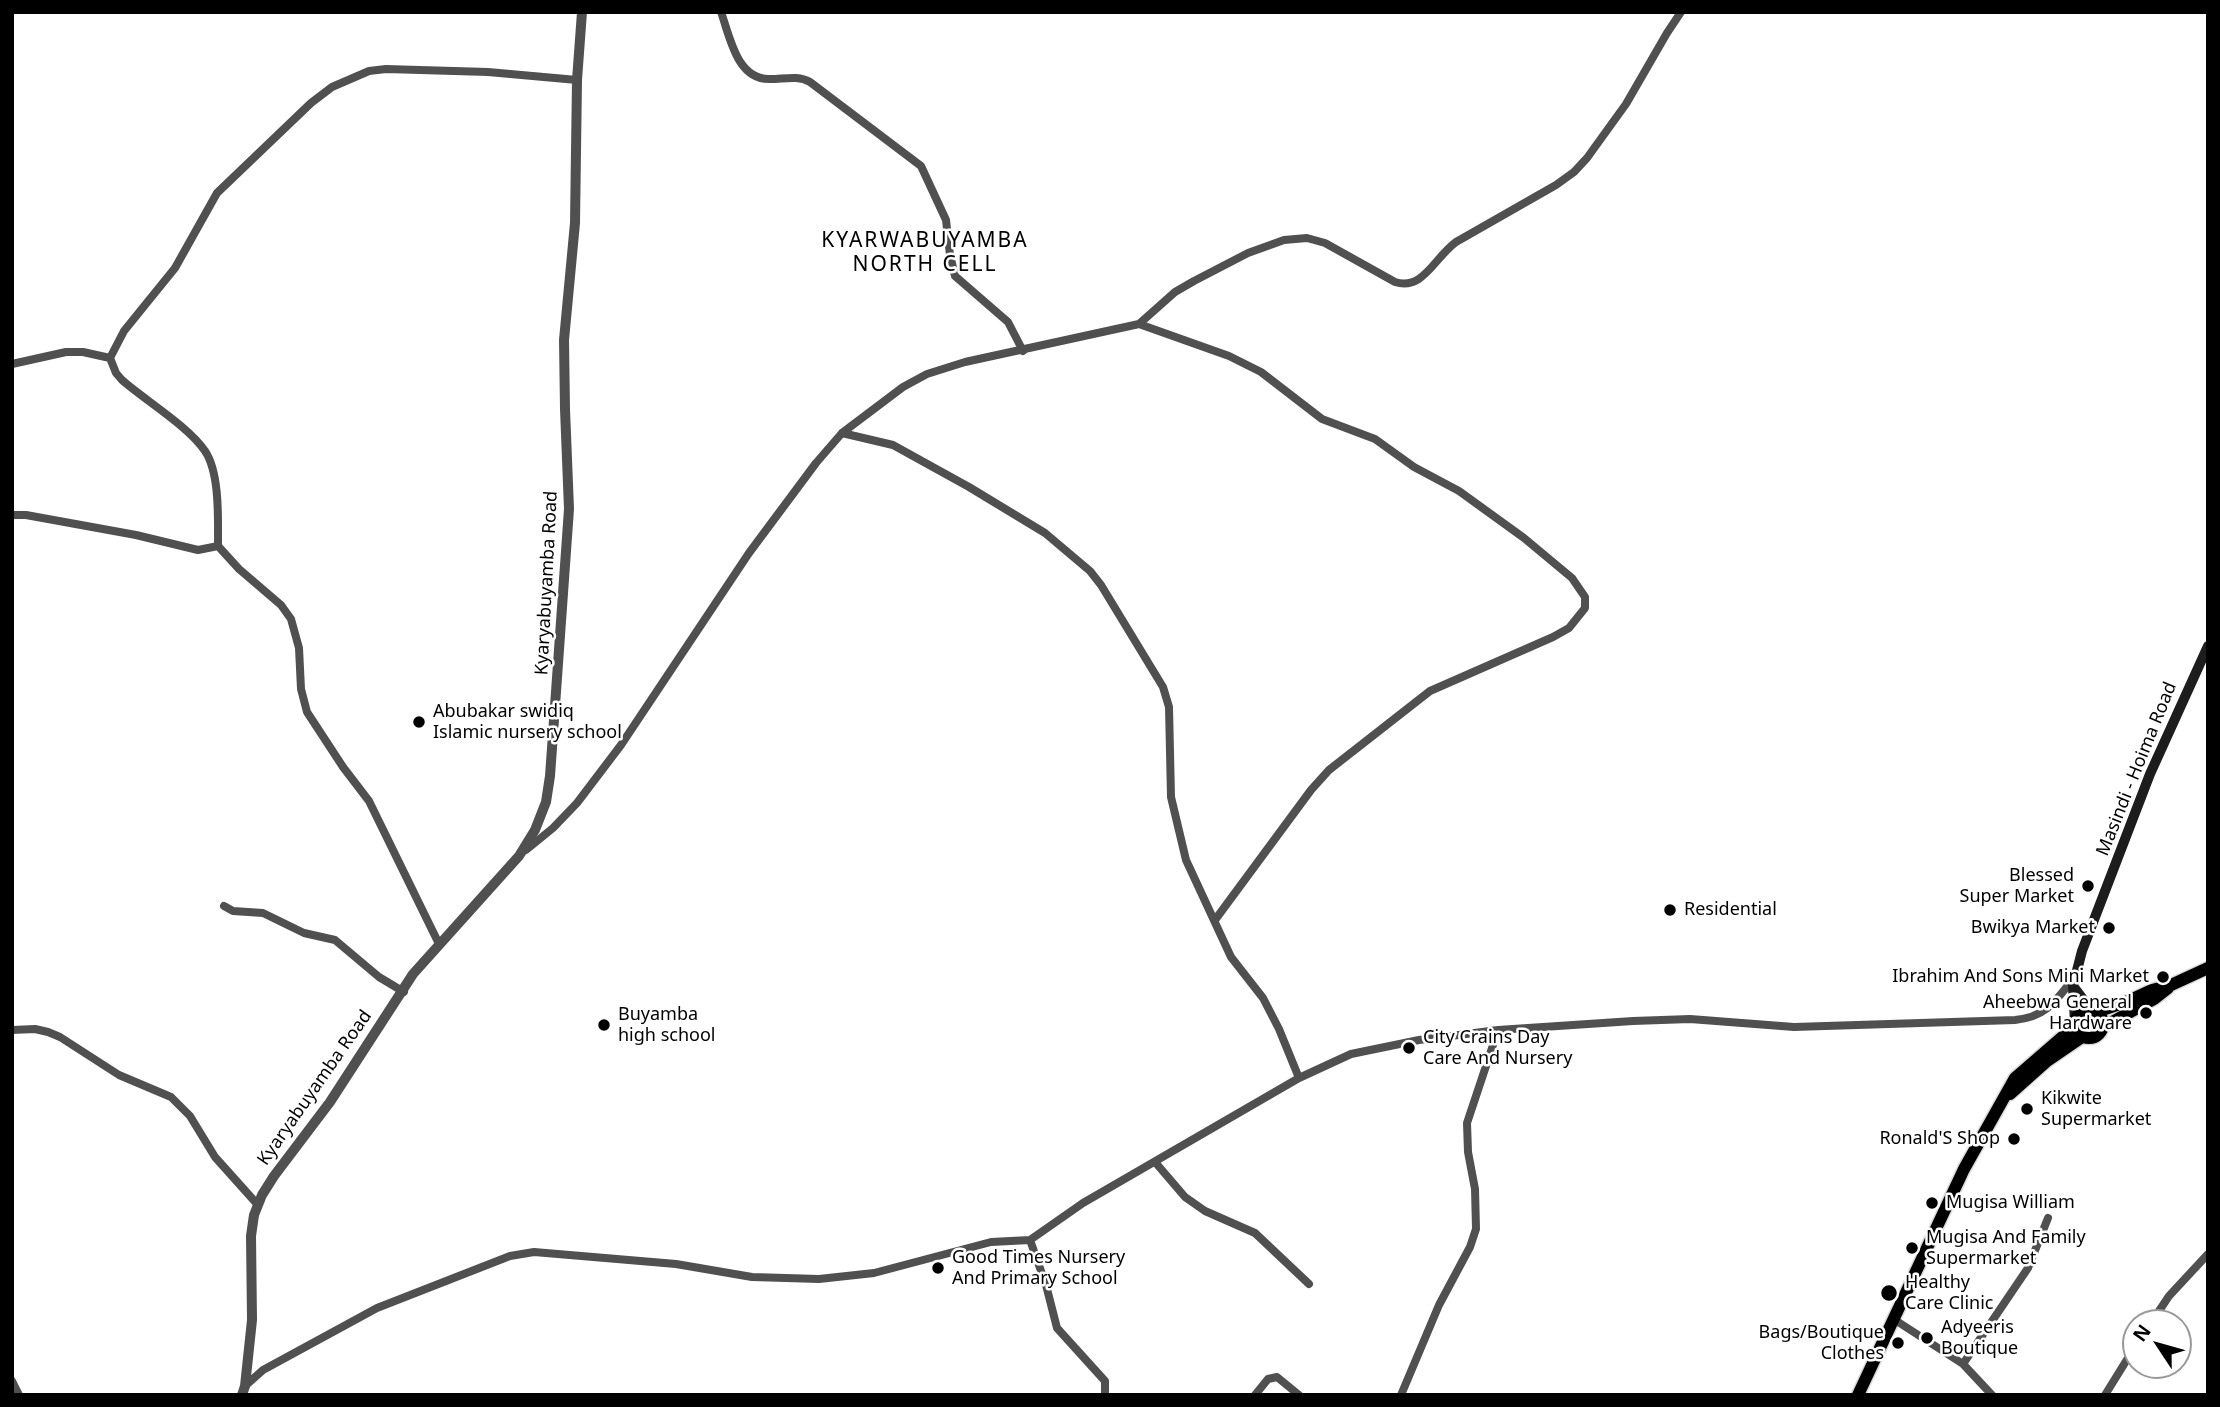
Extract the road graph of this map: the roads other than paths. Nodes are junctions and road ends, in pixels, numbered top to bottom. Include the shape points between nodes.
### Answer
1 (582, 12) edge
2 (721, 12) edge
3 (1681, 12) edge
4 (577, 80) junction
5 (1139, 324) junction
6 (1023, 351) junction
7 (110, 358) junction
8 (12, 364) edge
9 (842, 433) junction
10 (12, 515) edge
11 (218, 546) junction
12 (2208, 646) edge
13 (519, 856) junction
14 (224, 906) dead end
15 (1215, 920) junction
16 (439, 944) junction
17 (2208, 968) edge
18 (2077, 974) junction
19 (2171, 985) junction
20 (2073, 986) junction
21 (404, 992) junction
22 (2094, 1011) junction
23 (2103, 1027) junction
24 (2077, 1028) junction
25 (12, 1030) edge
26 (1498, 1030) junction
27 (1299, 1078) junction
28 (1155, 1162) junction
29 (258, 1205) junction
30 (2048, 1219) dead end
31 (1030, 1240) junction
32 (2208, 1254) edge
33 (1309, 1284) dead end
34 (2160, 1309) edge
35 (1895, 1320) junction
36 (1963, 1364) junction
37 (2122, 1368) edge
38 (12, 1381) edge
39 (243, 1391) edge
40 (1107, 1393) edge
41 (19, 1395) edge
42 (1255, 1395) edge
43 (1299, 1395) edge
44 (1401, 1395) edge
45 (1858, 1395) edge
46 (1992, 1395) edge
47 (2105, 1395) edge

1 - 4 street, Kyaryabuyamba Road
2 - 6 street via 749,73 760,79 810,82 921,166 946,220 955,276 1008,322
3 - 5 street via 1626,104 1574,172 1455,242 1413,284 1395,282 1325,243 1307,238 1284,240 1248,253 1175,292
4 - 7 street via 386,69 332,87 217,193 175,268 124,331
4 - 13 street, Kyaryabuyamba Road via 575,223 564,341 569,509 551,762 546,802
5 - 6 street
5 - 15 street via 1229,356 1271,379 1322,419 1375,439 1504,522 1572,578 1585,597 1585,608 1569,628 1430,691 1329,770
6 - 9 street via 927,374
7 - 8 street via 66,352
7 - 11 street via 122,380 206,452 215,482
9 - 13 street via 756,543 577,803
9 - 15 street via 892,444 1045,533 1090,570 1163,687 1169,707 1171,797 1186,860
10 - 11 street via 198,550
11 - 16 street via 291,619 307,712 369,801
12 - 18 main road, Masindi - Hoima Road via 2150,774
13 - 16 street, Kyaryabuyamba Road
14 - 21 street via 263,913 304,933 335,940
15 - 27 street via 1231,957 1263,998
16 - 21 street, Kyaryabuyamba Road
17 - 19 main road
18 - 20 main road, Masindi - Hoima Road
18 - 26 street via 2053,1005 2038,1015 2015,1020 1794,1027 1690,1019
19 - 22 main road
19 - 23 main road
20 - 22 main road
20 - 24 main road, Masindi - Hoima Road
21 - 29 street, Kyaryabuyamba Road
22 - 23 main road via 2102,1018
22 - 24 main road via 2083,1012
23 - 24 main road via 2095,1037
24 - 35 main road via 2005,1099 1964,1169
25 - 29 street via 35,1029 60,1037 119,1076 171,1097
26 - 27 street via 1351,1054
26 - 44 street via 1467,1124 1476,1229
27 - 28 street
28 - 31 street
28 - 33 street via 1185,1197 1255,1233
29 - 39 street, Kyaryabuyamba Road via 251,1236 252,1320
30 - 36 street via 2028,1268
31 - 39 street via 991,1241 874,1273 819,1279 752,1277 676,1264 534,1252 510,1256 377,1308 263,1370
31 - 40 street via 1057,1328 1105,1381
32 - 34 street
35 - 36 street
35 - 45 main road
36 - 46 street
37 - 47 street
38 - 41 street
42 - 43 street via 1268,1379 1276,1377

